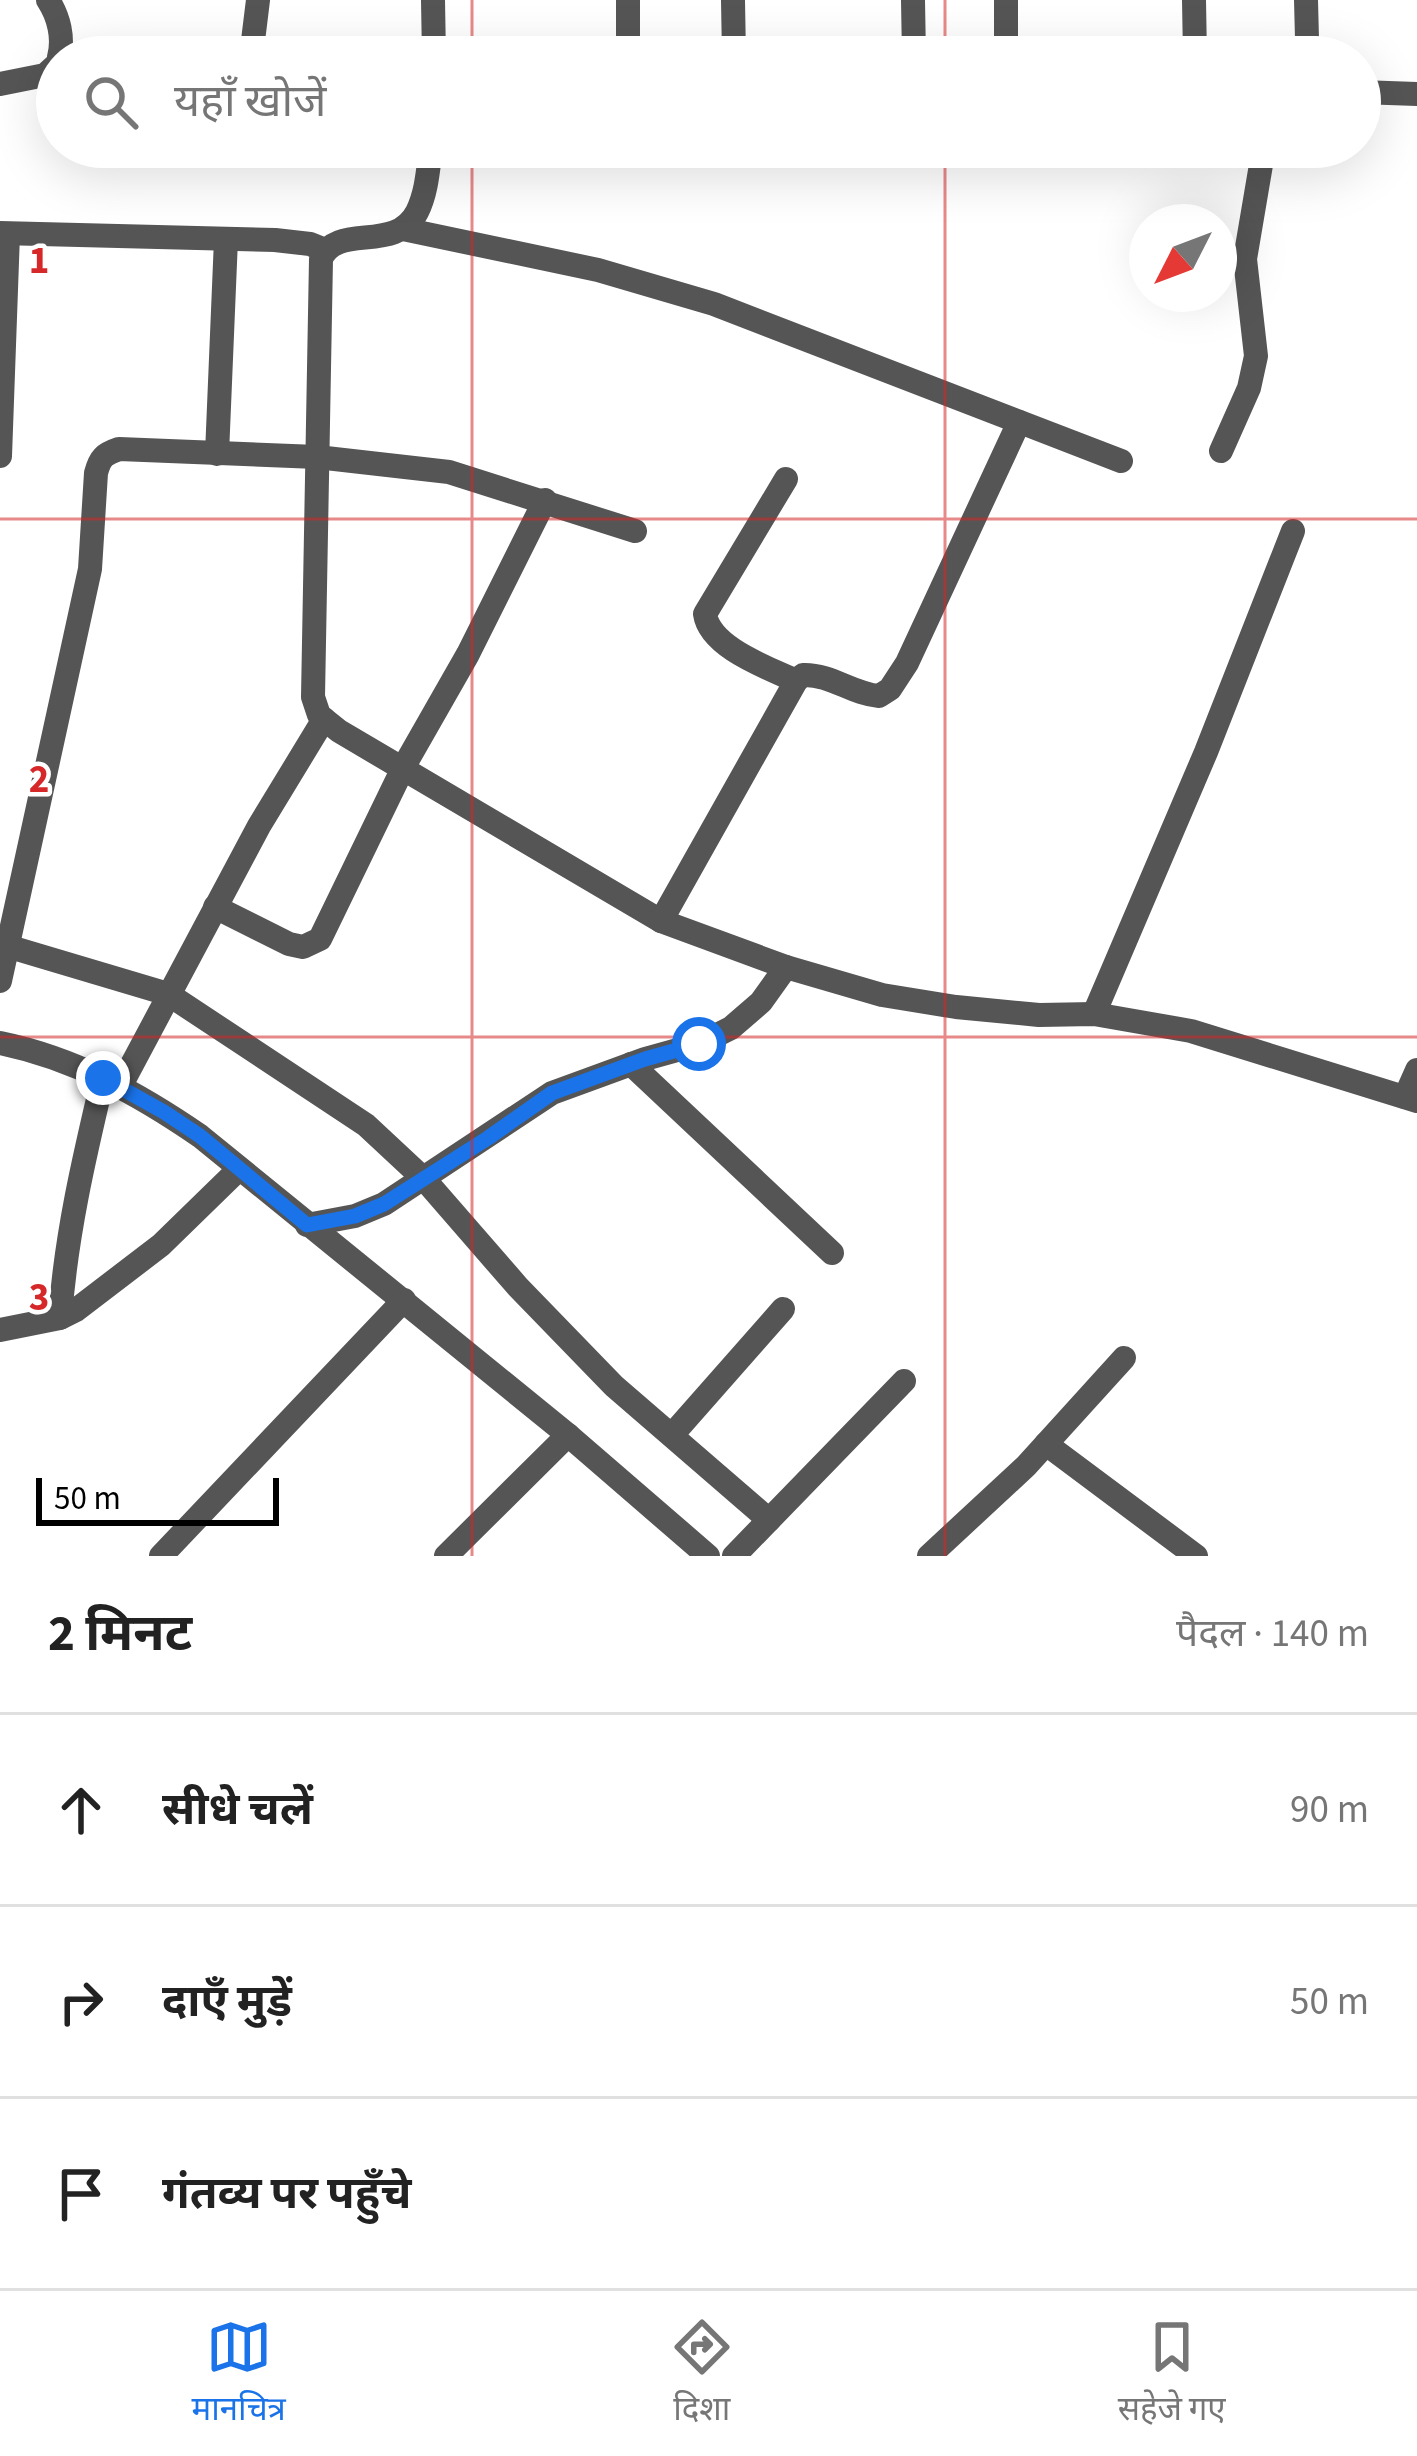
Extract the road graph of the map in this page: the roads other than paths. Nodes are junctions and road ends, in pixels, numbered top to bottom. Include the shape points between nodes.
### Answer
1 (48, 0) edge
2 (258, 0) edge
3 (433, 0) edge
4 (628, 0) edge
5 (733, 0) edge
6 (913, 0) edge
7 (1006, 0) edge
8 (1193, 0) edge
9 (1306, 0) edge
10 (60, 36) edge
11 (254, 36) edge
12 (434, 36) edge
13 (628, 36) edge
14 (734, 36) edge
15 (914, 36) edge
16 (1006, 36) edge
17 (1194, 36) edge
18 (1307, 36) edge
19 (36, 78) edge
20 (0, 84) edge
21 (1381, 93) edge
22 (1417, 94) edge
23 (428, 168) edge
24 (1260, 168) edge
25 (403, 229) junction
26 (4, 234) edge
27 (226, 239) junction
28 (325, 250) junction
29 (1019, 422) junction
30 (1221, 451) dead end
31 (217, 454) junction
32 (0, 456) edge
33 (317, 457) junction
34 (1121, 461) dead end
35 (786, 479) dead end
36 (545, 500) junction
37 (635, 531) dead end
38 (1294, 531) dead end
39 (796, 681) junction
40 (324, 719) junction
41 (403, 769) junction
42 (215, 907) junction
43 (661, 921) junction
44 (4, 945) edge
45 (786, 967) junction
46 (0, 981) edge
47 (168, 994) junction
48 (1094, 1014) junction
49 (0, 1043) edge
50 (631, 1064) junction
51 (1417, 1070) edge
52 (112, 1083) junction
53 (1411, 1099) edge
54 (238, 1169) junction
55 (425, 1180) junction
56 (307, 1225) junction
57 (832, 1253) dead end
58 (404, 1300) junction
59 (783, 1309) dead end
60 (60, 1318) junction
61 (0, 1330) edge
62 (1124, 1358) dead end
63 (904, 1381) dead end
64 (568, 1435) junction
65 (672, 1435) junction
66 (1046, 1444) junction
67 (769, 1520) junction
68 (161, 1556) edge
69 (446, 1556) edge
70 (708, 1556) edge
71 (734, 1556) edge
72 (929, 1556) edge
73 (1196, 1556) edge

1 - 10 street
2 - 11 street
3 - 12 street
4 - 13 street
5 - 14 street
6 - 15 street
7 - 16 street
8 - 17 street
9 - 18 street
19 - 20 street
21 - 22 street
23 - 25 street via 416,216
24 - 30 street via 1245,259 1256,356
25 - 28 street
25 - 29 street via 715,304
26 - 27 street
26 - 32 street
27 - 28 street
27 - 31 street
28 - 33 street
29 - 34 street
29 - 39 street via 890,689 879,696 827,677
31 - 33 street
31 - 44 street via 119,449 99,460 90,569
33 - 36 street via 449,472
33 - 40 street via 313,697
35 - 39 street via 705,614 724,643
36 - 37 street
36 - 41 street
38 - 48 street
39 - 43 street
40 - 41 street
40 - 42 street
41 - 42 street via 320,940 290,944
41 - 43 street
42 - 47 street
43 - 45 street
44 - 46 street
44 - 47 street
45 - 48 street via 956,1007
45 - 50 street via 731,1028
47 - 52 street
47 - 55 street via 366,1124
48 - 53 street via 1191,1031
49 - 52 street
50 - 55 street via 552,1093
50 - 57 street
51 - 53 street
52 - 54 street
52 - 60 street via 72,1211
54 - 56 street
54 - 60 street via 160,1245
55 - 56 street via 355,1216
55 - 65 street via 578,1349
56 - 58 street
58 - 64 street
58 - 68 street
59 - 65 street
60 - 61 street
62 - 66 street
63 - 67 street
64 - 69 street
64 - 70 street
65 - 67 street
66 - 72 street
66 - 73 street
67 - 71 street

